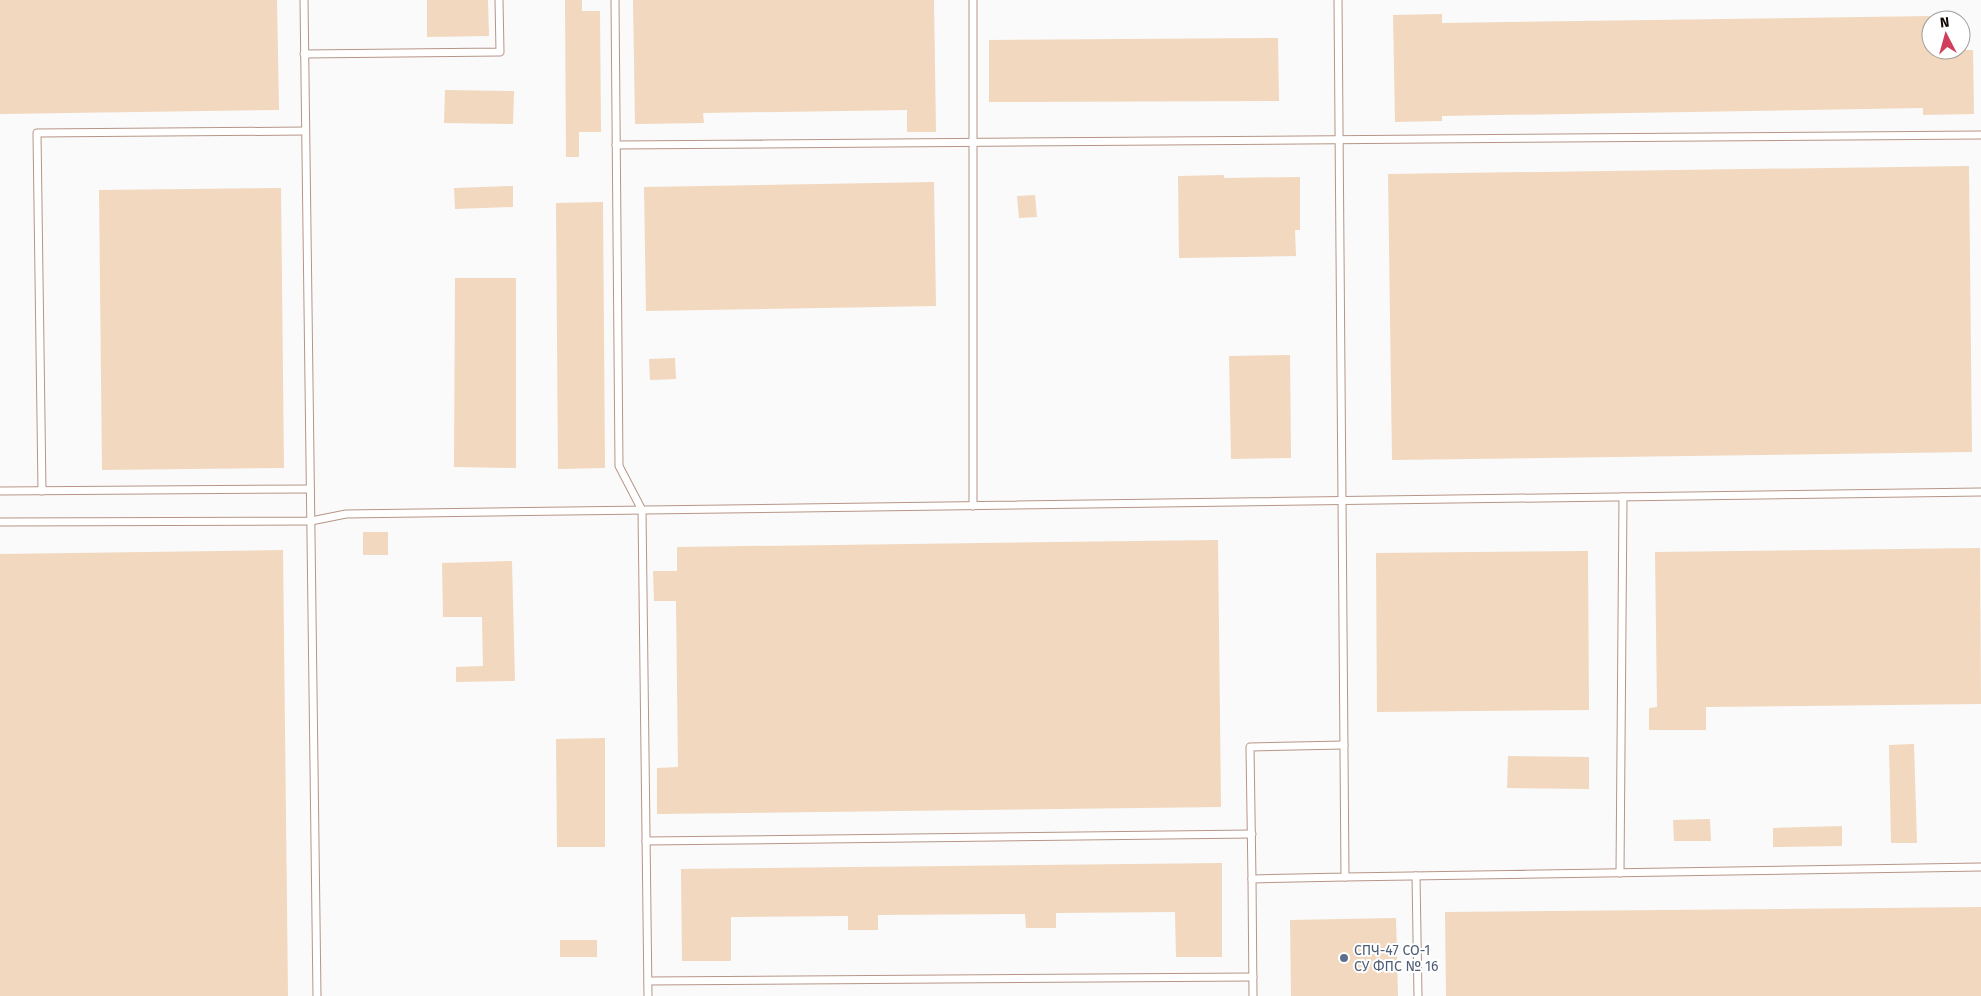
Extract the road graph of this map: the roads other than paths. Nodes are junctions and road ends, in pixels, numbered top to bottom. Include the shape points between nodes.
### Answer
1 (304, 0) edge
2 (499, 0) edge
3 (615, 0) edge
4 (973, 0) edge
5 (1338, 0) edge
6 (304, 54) junction
7 (306, 131) junction
8 (1981, 135) edge
9 (1339, 140) junction
10 (973, 143) junction
11 (616, 145) junction
12 (310, 489) junction
13 (0, 491) edge
14 (42, 491) junction
15 (1981, 492) edge
16 (1623, 497) junction
17 (1342, 501) junction
18 (973, 506) junction
19 (642, 510) junction
20 (311, 521) junction
21 (0, 522) edge
22 (1344, 745) junction
23 (1252, 834) junction
24 (646, 842) junction
25 (1981, 868) edge
26 (1620, 873) junction
27 (1416, 876) junction
28 (1345, 877) junction
29 (1252, 879) junction
30 (1253, 977) junction
31 (648, 981) junction
32 (317, 996) edge
33 (648, 996) edge
34 (1253, 996) edge
35 (1418, 996) edge

1 - 6 lane
2 - 6 lane via 500,52
3 - 11 lane
4 - 10 lane
5 - 9 lane
6 - 7 lane
7 - 12 lane
7 - 14 lane via 37,133
8 - 9 lane
9 - 10 lane
9 - 17 lane
10 - 11 lane
10 - 18 lane
11 - 19 lane via 619,466
12 - 14 lane
12 - 20 lane
13 - 14 lane
15 - 16 lane
16 - 17 lane
16 - 26 lane
17 - 18 lane
17 - 22 lane
18 - 19 lane
19 - 20 lane via 346,514
19 - 24 lane
20 - 21 lane
20 - 32 lane
22 - 23 lane via 1250,747
22 - 28 lane
23 - 24 lane
23 - 29 lane
24 - 31 lane
25 - 26 lane
26 - 27 lane
27 - 28 lane
27 - 35 lane
28 - 29 lane
29 - 30 lane
30 - 31 lane
30 - 34 lane
31 - 33 lane

